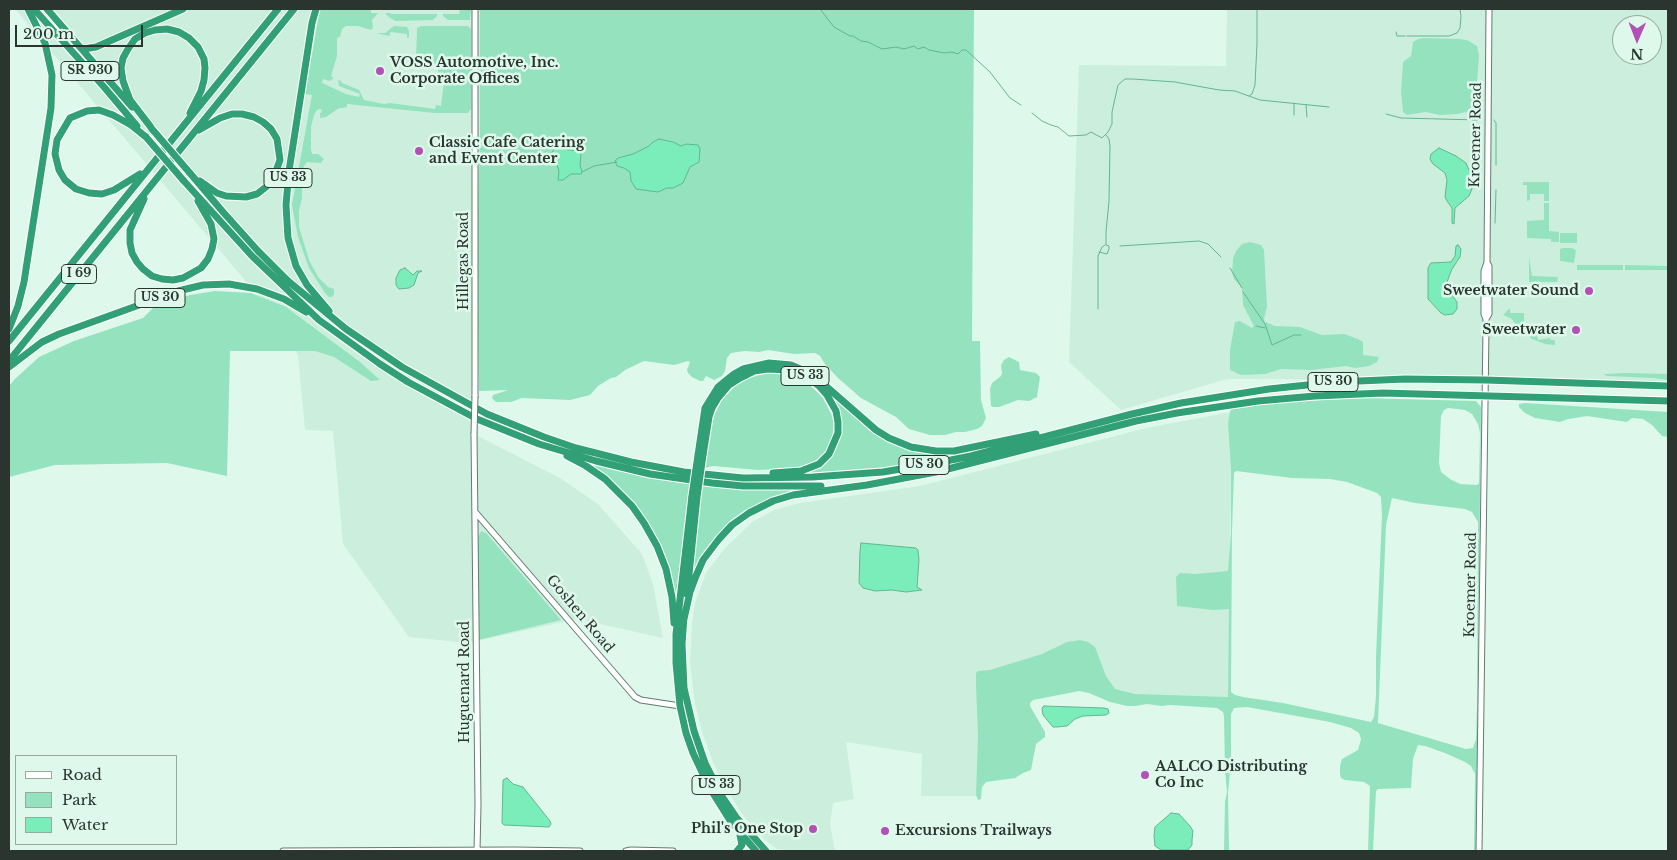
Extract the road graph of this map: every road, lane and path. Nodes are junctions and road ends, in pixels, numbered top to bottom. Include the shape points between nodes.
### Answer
1 (28, 9) edge
2 (34, 9) edge
3 (47, 9) edge
4 (183, 9) edge
5 (278, 9) edge
6 (294, 9) edge
7 (316, 9) edge
8 (475, 9) edge
9 (1489, 9) edge
10 (83, 48) junction
11 (186, 121) junction
12 (151, 128) junction
13 (197, 131) junction
14 (145, 136) junction
15 (147, 169) junction
16 (191, 173) junction
17 (184, 181) junction
18 (150, 187) junction
19 (319, 320) junction
20 (9, 328) edge
21 (346, 329) junction
22 (9, 341) edge
23 (9, 362) edge
24 (9, 367) edge
25 (1485, 380) junction
26 (1668, 386) edge
27 (1486, 395) junction
28 (1668, 401) edge
29 (1100, 422) junction
30 (539, 444) junction
31 (700, 455) junction
32 (743, 478) junction
33 (886, 481) junction
34 (695, 497) junction
35 (476, 512) junction
36 (684, 619) junction
37 (676, 634) junction
38 (680, 706) junction
39 (737, 828) junction
40 (283, 851) edge
41 (477, 851) edge
42 (580, 851) edge
43 (626, 851) edge
44 (673, 851) edge
45 (736, 851) edge
46 (756, 851) edge
47 (766, 851) edge
48 (1478, 851) edge

1 - 20 highway via 45,43 52,75 51,108 24,282
2 - 14 highway, SR 930
3 - 10 highway, SR 930
4 - 10 highway via 96,47
5 - 11 highway, I 69
6 - 13 highway, I 69
7 - 21 highway, US 33 via 289,171 288,238 296,266 307,285
8 - 35 main road, Hillegas Road, bridge
9 - 25 main road, Kroemer Road via 1486,262 1490,294 1486,319
10 - 12 highway, SR 930
11 - 12 highway, US 30 via 201,91 204,59 198,47 179,32 155,30 135,40 123,58 121,68 130,100
11 - 15 highway, I 69
12 - 16 highway, US 30, bridge
13 - 16 highway via 232,114 254,117 271,129 277,139 280,160 273,179 266,187 246,197 217,193
13 - 18 highway, I 69
14 - 15 highway via 113,115 99,110 87,111 70,118 57,140 55,154 65,180 76,189 89,193 102,194 114,190
14 - 17 highway, bridge
15 - 22 highway, I 69
16 - 21 highway, US 30 via 258,251 311,302
17 - 18 highway via 211,224 214,239 208,260 201,268 173,280 152,276 132,253 130,230
17 - 19 highway via 283,288
18 - 23 highway, I 69
19 - 24 highway, US 30 via 284,299 257,289 229,284 203,285 59,334 42,342
19 - 30 highway, US 30 via 380,364 428,393 477,419
21 - 32 highway, US 30 via 389,359 487,414 536,434 631,462
25 - 26 highway, US 30
25 - 27 main road, Kroemer Road
25 - 29 highway, US 30 via 1364,380 1288,386 1196,400
27 - 28 highway, US 30
27 - 33 highway, US 30 via 1348,394 1230,404 1136,421 970,464
27 - 48 main road, Kroemer Road
29 - 31 highway via 954,451 926,450 900,443 876,430 806,370 769,363 743,369 718,387 705,408
29 - 32 highway, US 30 via 971,456 909,468 854,475
30 - 33 highway, US 30 via 625,468 712,483 806,487
30 - 37 highway, US 33 via 591,469 614,487 637,512 666,569
31 - 32 highway, US 33 via 712,408 734,382 754,371 768,369 788,370 819,386 836,411 838,422 838,433 829,454 819,464 801,472 757,474
31 - 34 highway, US 33, bridge
33 - 36 highway via 783,497 741,518 719,538 703,560 690,592
34 - 36 highway, US 33
34 - 37 highway
35 - 38 main road, Goshen Road via 635,697
35 - 41 main road, Huguenard Road
36 - 47 highway, US 33 via 684,688 705,763 723,798
37 - 38 highway, US 33
38 - 39 highway, US 33 via 698,766
39 - 45 highway via 742,847
39 - 46 highway, US 33
40 - 41 main road
41 - 42 main road
43 - 44 main road

